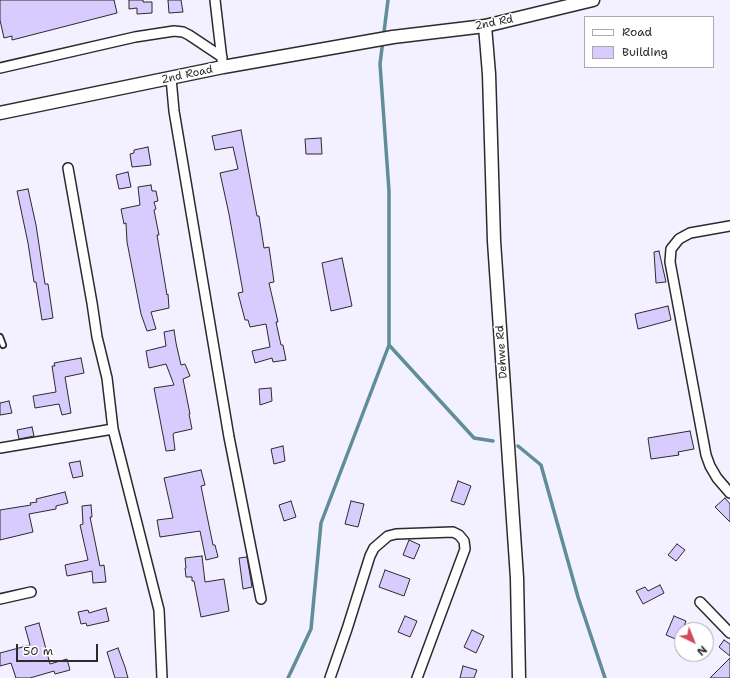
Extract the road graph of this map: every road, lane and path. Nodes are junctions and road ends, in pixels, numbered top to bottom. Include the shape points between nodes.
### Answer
1 (215, 0) edge
2 (593, 0) edge
3 (485, 26) junction
4 (376, 40) joint
5 (222, 62) junction
6 (0, 68) edge
7 (171, 78) junction
8 (0, 113) edge
9 (68, 168) dead end
10 (730, 226) edge
11 (0, 337) edge
12 (3, 345) dead end
13 (113, 429) junction
14 (0, 448) edge
15 (730, 493) edge
16 (31, 592) dead end
17 (0, 599) edge
18 (261, 599) dead end
19 (700, 602) dead end
20 (730, 633) edge
21 (162, 678) edge
22 (330, 678) edge
23 (417, 678) edge
24 (519, 678) edge

1 - 5 street
2 - 3 street, 2nd Rd
3 - 4 street, 2nd Rd
3 - 24 street, Dehwe Rd via 494,241 518,578
4 - 5 street, 2nd Road
5 - 6 street via 189,35 174,31 135,36
5 - 7 street, 2nd Road
7 - 8 street, 2nd Road
7 - 18 street via 174,111 229,438
9 - 13 street via 97,337 107,378
10 - 15 street via 690,233 679,239 671,249 670,262 706,454 717,478
11 - 12 lane
13 - 14 street
13 - 21 street via 159,610
16 - 17 street
19 - 20 street
22 - 23 street via 374,548 388,536 396,534 453,532 464,541 465,549

